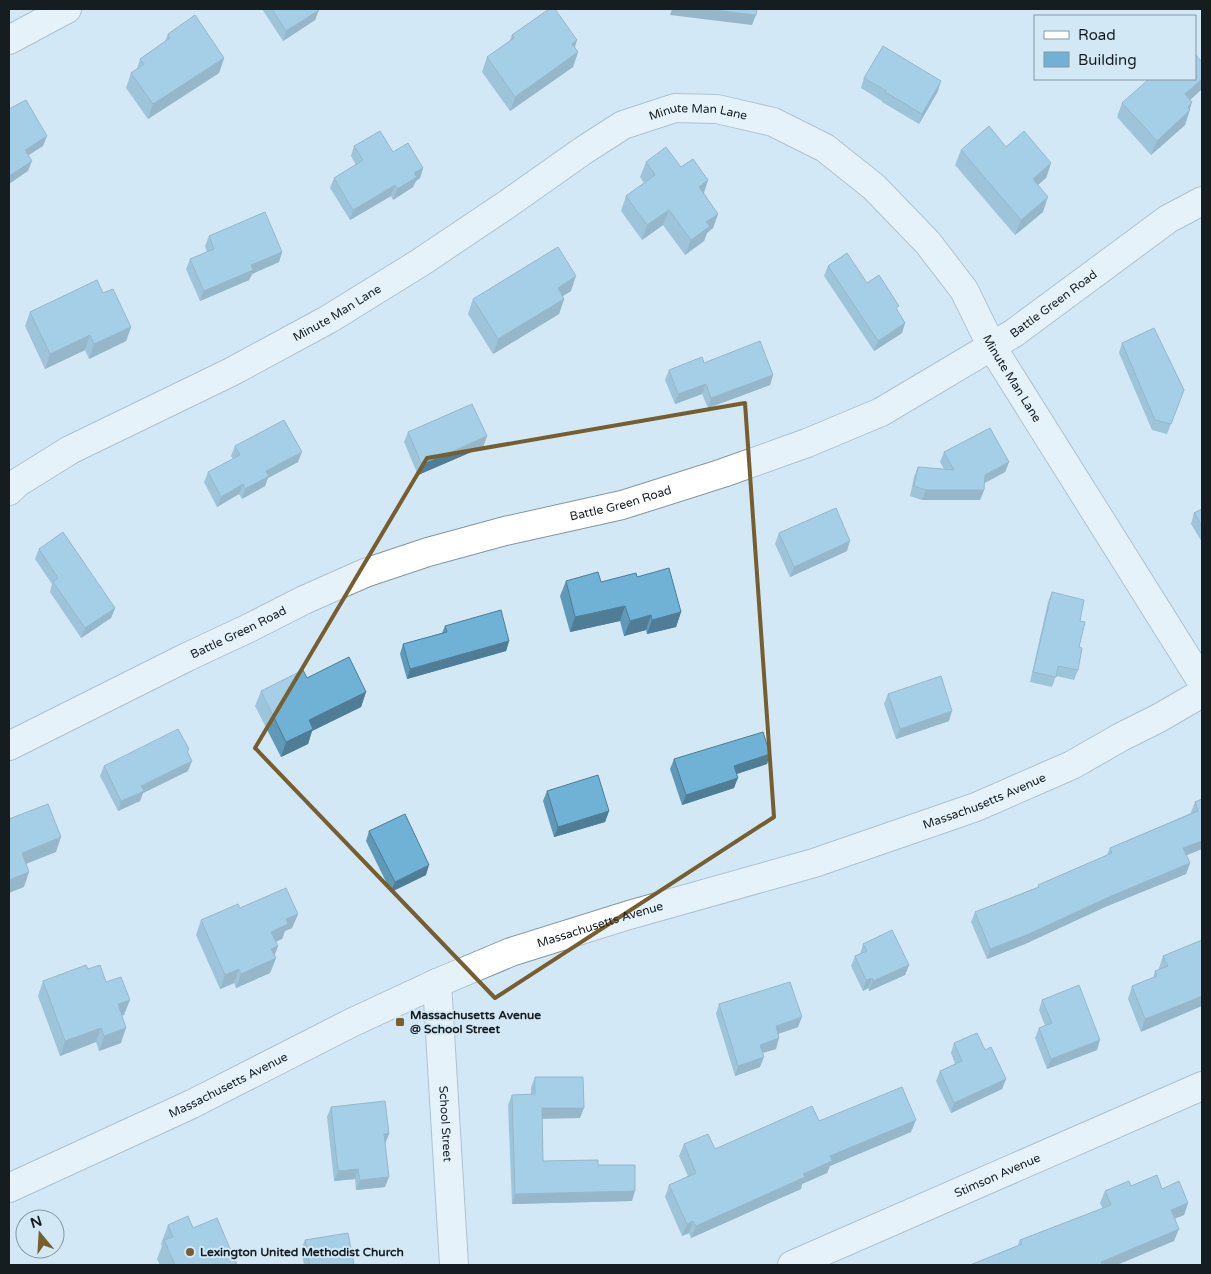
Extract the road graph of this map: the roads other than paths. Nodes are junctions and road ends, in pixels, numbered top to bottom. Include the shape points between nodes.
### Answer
1 (67, 9) edge
2 (9, 40) edge
3 (1202, 201) edge
4 (992, 347) junction
5 (9, 491) edge
6 (1202, 682) edge
7 (1202, 693) edge
8 (9, 746) edge
9 (437, 983) junction
10 (1202, 1086) edge
11 (9, 1188) edge
12 (454, 1265) edge
13 (792, 1265) edge

1 - 2 street
3 - 4 street, Battle Green Road via 1168,219
4 - 5 street, Minute Man Lane via 964,290 928,243 874,187 825,148 773,122 717,109 675,108 623,125 421,262 329,319 231,372 70,450
4 - 6 street, Minute Man Lane
4 - 8 street, Battle Green Road via 882,412 808,443 622,505 505,531 365,573
7 - 9 street, Massachusetts Avenue via 1072,765 976,807 814,863 511,952
9 - 11 street, Massachusetts Avenue via 192,1104
9 - 12 street, School Street
10 - 13 street, Stimson Avenue

